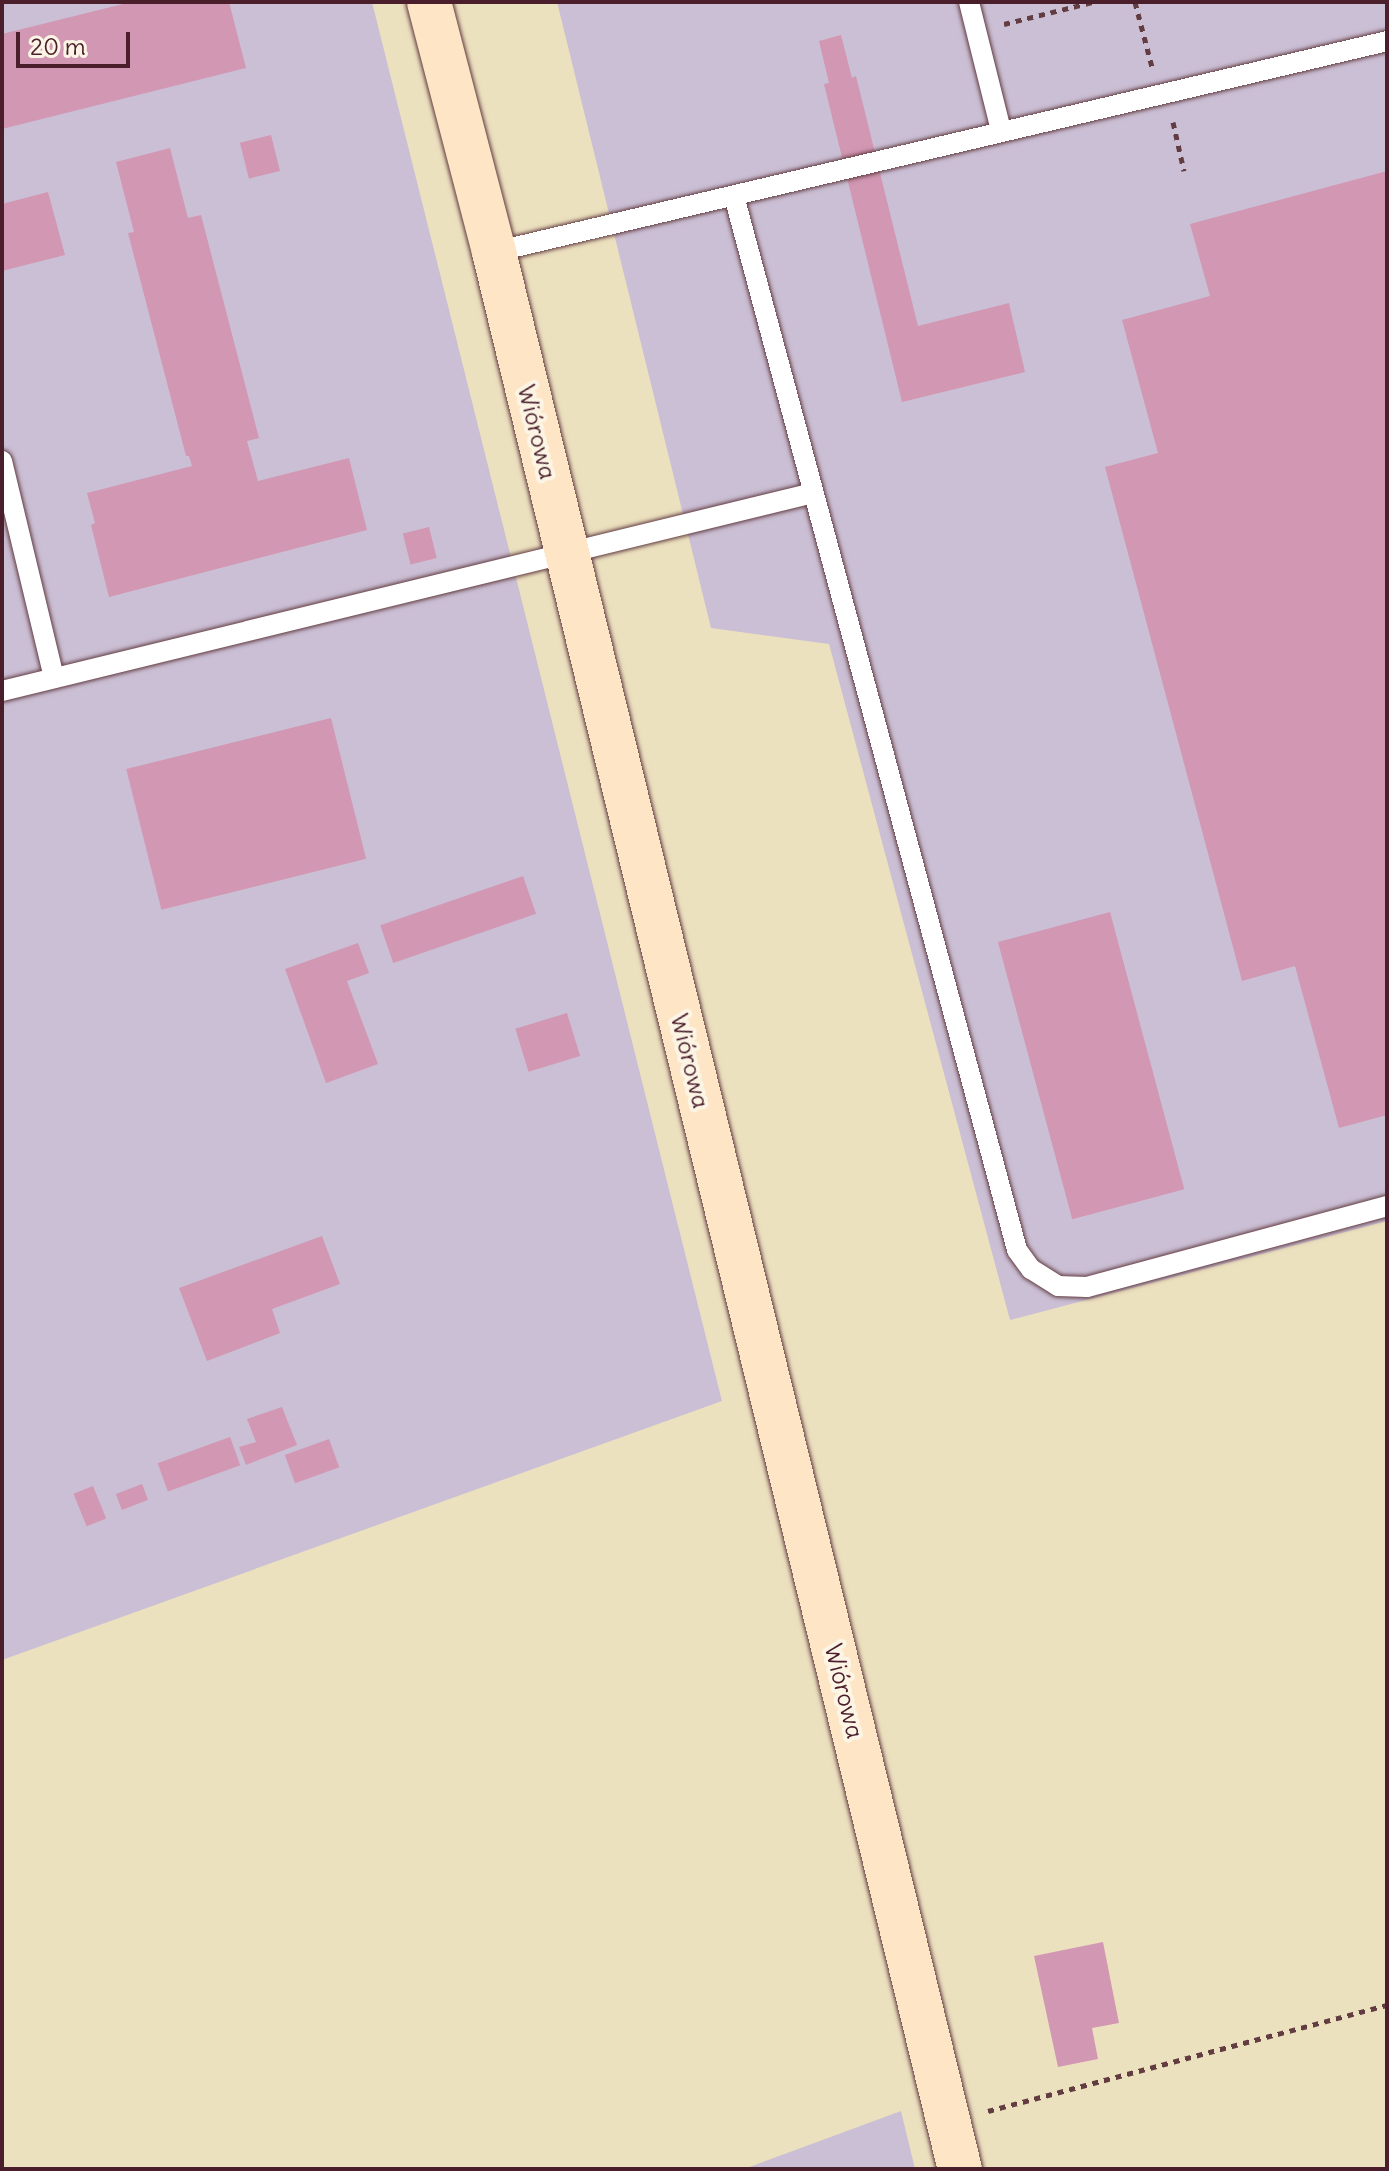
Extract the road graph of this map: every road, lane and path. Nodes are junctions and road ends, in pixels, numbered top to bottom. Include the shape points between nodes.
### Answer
1 (429, 2) edge
2 (969, 2) edge
3 (1093, 2) edge
4 (1135, 2) edge
5 (976, 31) junction
6 (1387, 41) edge
7 (1162, 93) junction
8 (1001, 130) junction
9 (1184, 171) dead end
10 (734, 196) junction
11 (494, 252) junction
12 (2, 461) edge
13 (813, 493) junction
14 (567, 556) junction
15 (54, 678) junction
16 (2, 691) edge
17 (1387, 1206) edge
18 (1387, 2005) edge
19 (948, 2121) junction
20 (960, 2169) edge

1 - 11 street, Wiórowa
2 - 5 lane
3 - 5 path
4 - 7 path
5 - 8 lane
6 - 7 lane
7 - 8 lane
7 - 9 path
8 - 10 lane
10 - 11 lane
10 - 13 lane
11 - 14 street, Wiórowa
12 - 15 lane
13 - 14 lane
13 - 17 lane via 1008,1222 1017,1250 1031,1269 1058,1286 1087,1287
14 - 15 lane
14 - 19 street, Wiórowa
15 - 16 lane
18 - 19 path
19 - 20 street, Wiórowa

